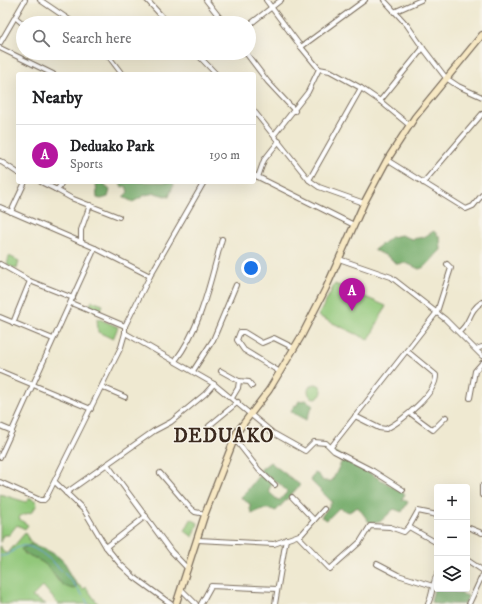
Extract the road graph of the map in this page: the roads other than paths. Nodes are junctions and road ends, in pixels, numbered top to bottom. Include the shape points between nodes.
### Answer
1 (26, 0) edge
2 (40, 0) edge
3 (147, 0) edge
4 (206, 0) edge
5 (266, 0) edge
6 (282, 0) edge
7 (365, 0) edge
8 (384, 0) edge
9 (421, 0) edge
10 (272, 7) junction
11 (394, 12) junction
12 (64, 16) edge
13 (162, 16) edge
14 (219, 16) edge
15 (14, 17) joint
16 (256, 20) edge
17 (482, 35) edge
18 (0, 42) edge
19 (0, 48) edge
20 (301, 48) junction
21 (423, 48) junction
22 (16, 56) edge
23 (24, 60) edge
24 (111, 60) edge
25 (203, 60) edge
26 (251, 60) edge
27 (319, 69) junction
28 (49, 72) edge
29 (120, 72) edge
30 (214, 72) edge
31 (446, 78) junction
32 (362, 88) junction
33 (482, 97) edge
34 (380, 100) junction
35 (295, 111) junction
36 (256, 113) edge
37 (482, 114) edge
38 (409, 125) junction
39 (274, 135) junction
40 (279, 141) junction
41 (387, 160) junction
42 (0, 161) edge
43 (16, 172) edge
44 (256, 176) edge
45 (309, 180) junction
46 (423, 183) junction
47 (25, 184) edge
48 (45, 184) edge
49 (61, 184) edge
50 (203, 184) edge
51 (55, 189) junction
52 (482, 195) edge
53 (364, 203) junction
54 (90, 205) junction
55 (0, 207) edge
56 (12, 212) junction
57 (119, 217) dead end
58 (354, 224) junction
59 (222, 239) dead end
60 (81, 242) junction
61 (95, 248) junction
62 (339, 259) junction
63 (0, 264) edge
64 (447, 264) dead end
65 (150, 276) junction
66 (30, 281) junction
67 (236, 285) dead end
68 (72, 300) junction
69 (482, 302) edge
70 (437, 312) junction
71 (0, 317) edge
72 (13, 323) junction
73 (125, 326) junction
74 (459, 332) junction
75 (125, 333) junction
76 (53, 339) junction
77 (482, 347) edge
78 (294, 348) junction
79 (476, 349) junction
80 (407, 351) junction
81 (482, 356) edge
82 (175, 361) junction
83 (482, 363) edge
84 (0, 371) edge
85 (193, 371) junction
86 (221, 371) dead end
87 (280, 372) junction
88 (239, 380) junction
89 (214, 384) junction
90 (32, 385) junction
91 (252, 386) dead end
92 (102, 387) junction
93 (125, 397) dead end
94 (232, 398) junction
95 (470, 398) dead end
96 (238, 402) junction
97 (92, 410) junction
98 (410, 413) junction
99 (250, 415) junction
100 (355, 416) junction
101 (446, 418) dead end
102 (0, 426) edge
103 (209, 426) dead end
104 (12, 431) junction
105 (234, 438) junction
106 (331, 447) junction
107 (0, 457) edge
108 (107, 464) junction
109 (160, 473) dead end
110 (0, 482) edge
111 (55, 482) junction
112 (275, 485) dead end
113 (482, 486) edge
114 (403, 490) dead end
115 (66, 493) junction
116 (482, 495) edge
117 (292, 498) dead end
118 (324, 509) dead end
119 (205, 514) junction
120 (434, 514) edge
121 (146, 516) junction
122 (314, 520) junction
123 (409, 528) junction
124 (470, 528) edge
125 (482, 533) edge
126 (298, 536) junction
127 (286, 539) junction
128 (198, 540) junction
129 (434, 541) edge
130 (106, 547) junction
131 (470, 562) edge
132 (377, 564) dead end
133 (188, 569) junction
134 (482, 570) edge
135 (482, 576) edge
136 (434, 583) edge
137 (433, 586) junction
138 (181, 589) junction
139 (277, 589) junction
140 (171, 604) edge
141 (176, 604) edge
142 (196, 604) edge
143 (201, 604) edge
144 (275, 604) edge
145 (428, 604) edge
146 (469, 604) edge

1 - 15 street
2 - 12 street
3 - 13 street
4 - 14 street
5 - 10 street
6 - 10 street
7 - 20 street
8 - 11 street
9 - 11 street
10 - 16 street
10 - 20 street
11 - 21 street
15 - 18 street
17 - 31 street
19 - 22 street
20 - 27 street
21 - 31 street
21 - 34 street
23 - 28 street
24 - 29 street
25 - 30 street
26 - 35 street
27 - 32 street via 330,71
27 - 35 street
31 - 33 street
31 - 38 street
32 - 34 street
32 - 45 street
34 - 38 street
35 - 39 street
36 - 39 street
37 - 46 street
38 - 41 street
39 - 40 street
40 - 44 street via 264,160
40 - 45 street
41 - 46 street
41 - 53 street
42 - 43 street
44 - 58 street
45 - 53 street via 319,187
46 - 52 street via 466,210
47 - 56 street
48 - 51 street
49 - 51 street
50 - 65 street
51 - 54 street
53 - 58 street
54 - 57 street
54 - 60 street via 81,230
55 - 56 street
56 - 60 street
58 - 62 street
59 - 82 street via 192,335
60 - 61 street
61 - 65 street
61 - 68 street
62 - 70 street via 391,277
62 - 78 street
63 - 66 street
64 - 70 street via 451,268
65 - 73 street
66 - 68 street
66 - 72 street
67 - 85 street via 213,340
68 - 73 street
68 - 76 street
69 - 74 street via 473,308 467,325
70 - 74 street
70 - 80 street
71 - 72 street
72 - 76 street
73 - 75 street
74 - 79 street
75 - 82 street
75 - 92 street
76 - 90 street
77 - 79 street
78 - 87 street
78 - 87 street via 274,338 262,343 240,332 237,340 244,350
79 - 81 street
80 - 98 street via 434,372 436,377 429,391
80 - 100 street
82 - 85 street
83 - 95 street via 475,371
84 - 90 street
85 - 89 street
86 - 88 street
87 - 99 street
88 - 91 street via 249,382
88 - 94 street
89 - 94 street
89 - 108 street via 171,422
90 - 97 street
90 - 104 street
92 - 93 street
92 - 97 street
94 - 96 street
96 - 99 street
96 - 103 street
97 - 111 street
98 - 100 street via 384,430
98 - 101 street via 433,430
99 - 105 street
99 - 106 street via 277,436 304,451 316,441 325,442
100 - 106 street
102 - 104 street
104 - 107 street
105 - 112 street via 261,473
105 - 119 street
106 - 114 street
108 - 115 street
108 - 121 street
109 - 119 street via 192,510
110 - 111 street via 43,500
111 - 115 street
113 - 116 street
115 - 130 street via 84,510
117 - 122 street
118 - 122 street
119 - 128 street
120 - 123 street via 418,511
121 - 130 street
121 - 133 street via 171,551
122 - 126 street
123 - 126 street via 404,532 390,527 370,526 360,542 330,569
123 - 129 street
124 - 125 street
126 - 127 street
127 - 128 street via 268,545
127 - 139 street
128 - 133 street
130 - 140 street via 134,577
131 - 134 street
132 - 137 street via 398,575
133 - 138 street
135 - 146 street
136 - 137 street
137 - 145 street
138 - 141 street
138 - 142 street
139 - 143 street via 211,586
139 - 144 street

